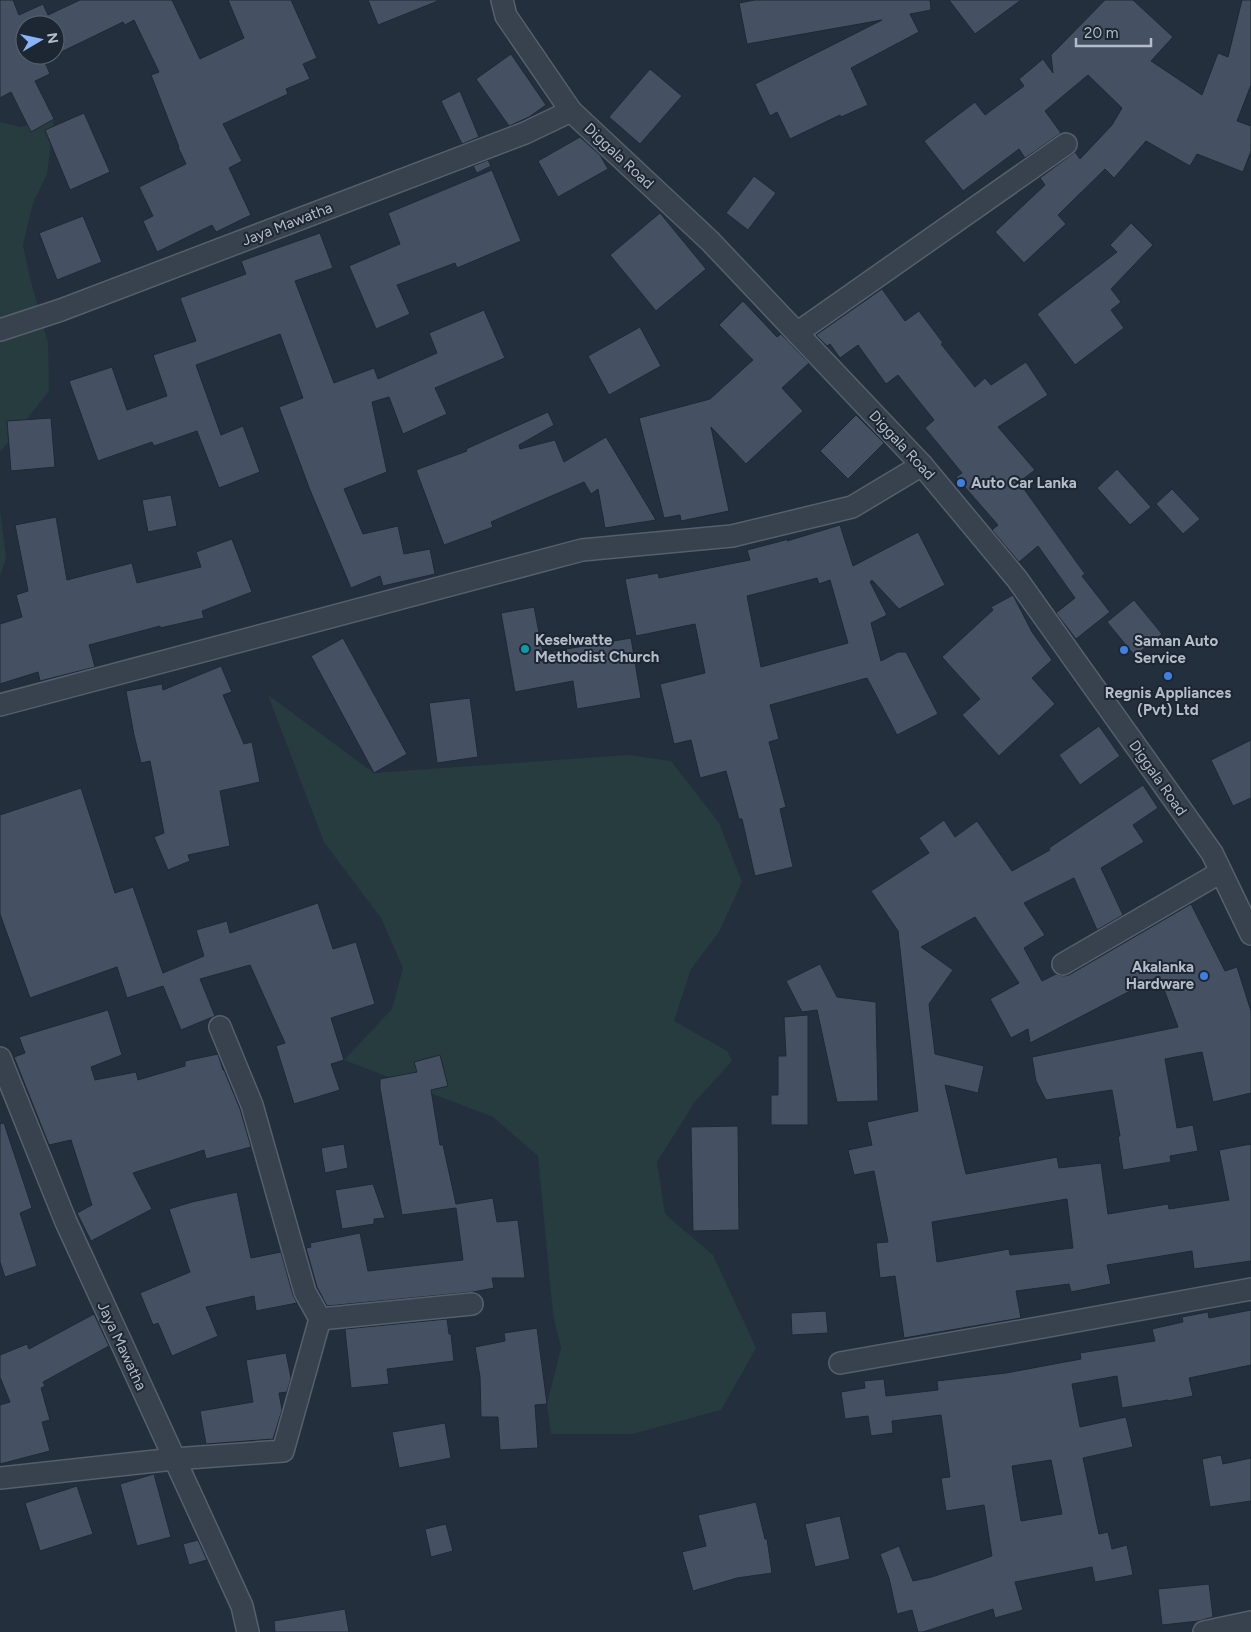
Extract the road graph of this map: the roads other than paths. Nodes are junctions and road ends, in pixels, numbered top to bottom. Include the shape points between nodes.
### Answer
1 (502, 0) edge
2 (571, 111) junction
3 (1066, 144) dead end
4 (0, 330) edge
5 (797, 333) junction
6 (922, 465) junction
7 (0, 705) edge
8 (1221, 872) junction
9 (1251, 934) edge
10 (1063, 964) dead end
11 (220, 1026) dead end
12 (0, 1058) edge
13 (1251, 1289) edge
14 (472, 1304) dead end
15 (320, 1320) junction
16 (840, 1362) dead end
17 (174, 1459) junction
18 (0, 1478) edge
19 (1251, 1622) edge
20 (248, 1632) edge
21 (1204, 1632) edge

1 - 2 street, Diggala Road via 506,16
2 - 4 street, Jaya Mawatha via 525,133 61,310
2 - 5 street, Diggala Road via 710,241
3 - 5 street
5 - 6 street, Diggala Road
6 - 7 street via 852,507 732,536 582,550
6 - 8 street, Diggala Road via 1017,579 1212,854
8 - 9 street, Diggala Road
8 - 10 street
11 - 15 street via 252,1105 305,1292
12 - 17 street, Jaya Mawatha via 66,1222
13 - 16 street
14 - 15 street
15 - 17 street via 283,1451
17 - 18 street
17 - 20 street, Jaya Mawatha via 242,1606
19 - 21 street

